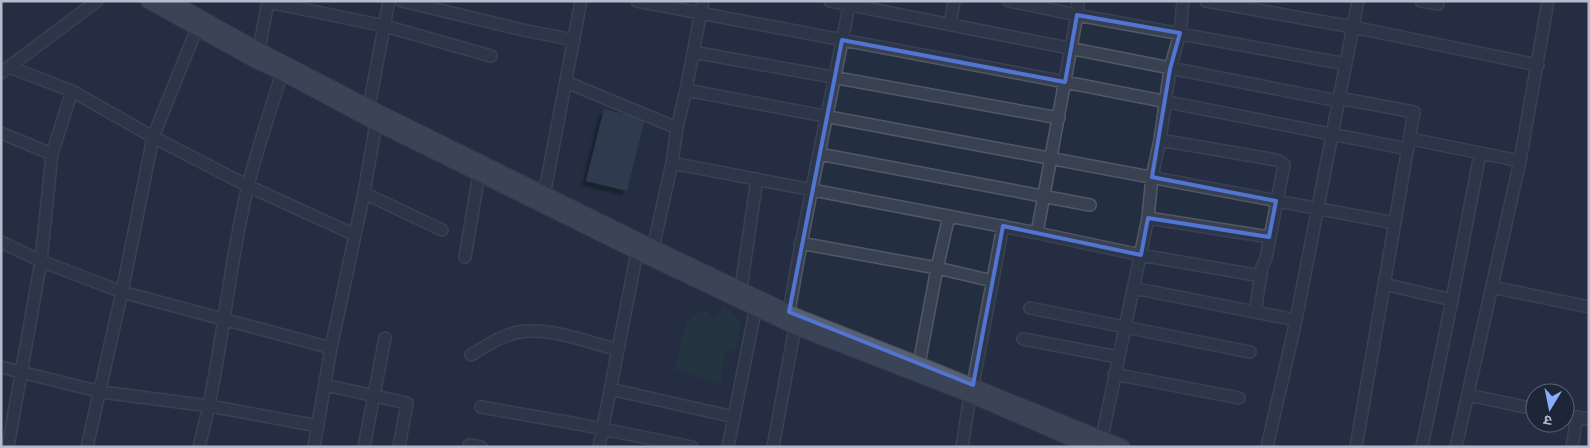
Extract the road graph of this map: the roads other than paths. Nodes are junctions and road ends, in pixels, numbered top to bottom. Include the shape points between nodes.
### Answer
1 (97, 1) edge
2 (148, 1) edge
3 (171, 1) edge
4 (388, 1) edge
5 (402, 1) edge
6 (581, 1) edge
7 (637, 1) edge
8 (703, 1) edge
9 (830, 1) edge
10 (954, 1) edge
11 (1009, 1) edge
12 (1078, 1) edge
13 (1183, 1) edge
14 (1206, 1) edge
15 (1358, 1) edge
16 (1421, 1) edge
17 (1548, 1) edge
18 (268, 2) edge
19 (849, 3) edge
20 (1438, 4) dead end
21 (700, 13) junction
22 (1077, 15) junction
23 (950, 25) junction
24 (384, 27) junction
25 (197, 28) junction
26 (1353, 28) junction
27 (1180, 33) junction
28 (574, 40) junction
29 (842, 40) junction
30 (1071, 49) junction
31 (259, 50) junction
32 (693, 52) junction
33 (491, 56) dead end
34 (1346, 64) junction
35 (1538, 65) junction
36 (283, 68) junction
37 (1170, 69) junction
38 (5, 70) edge
39 (835, 78) junction
40 (566, 82) junction
41 (1065, 82) junction
42 (686, 90) junction
43 (72, 91) junction
44 (1339, 100) junction
45 (1164, 102) junction
46 (369, 106) junction
47 (827, 116) junction
48 (1059, 118) junction
49 (376, 123) junction
50 (677, 128) junction
51 (1, 133) edge
52 (1332, 136) junction
53 (153, 137) junction
54 (1160, 140) junction
55 (1409, 144) junction
56 (52, 154) junction
57 (820, 154) junction
58 (1480, 154) junction
59 (1052, 158) junction
60 (1520, 161) junction
61 (672, 162) junction
62 (479, 174) junction
63 (1152, 177) junction
64 (757, 179) junction
65 (248, 186) junction
66 (813, 190) junction
67 (364, 192) junction
68 (1043, 196) junction
69 (543, 200) junction
70 (1276, 201) junction
71 (1090, 205) dead end
72 (1317, 209) junction
73 (949, 216) junction
74 (1148, 218) junction
75 (1395, 223) junction
76 (1003, 226) junction
77 (442, 230) dead end
78 (1037, 233) junction
79 (355, 235) junction
80 (1269, 237) junction
81 (1, 242) edge
82 (800, 244) junction
83 (653, 248) junction
84 (637, 252) junction
85 (1141, 255) junction
86 (465, 257) dead end
87 (41, 260) junction
88 (937, 268) junction
89 (1261, 276) junction
90 (993, 281) junction
91 (1384, 284) junction
92 (1492, 287) junction
93 (741, 288) junction
94 (1132, 288) junction
95 (122, 292) junction
96 (1452, 300) junction
97 (757, 302) junction
98 (1589, 307) edge
99 (1030, 308) dead end
100 (788, 312) junction
101 (1255, 312) junction
102 (223, 318) junction
103 (1296, 320) junction
104 (794, 327) junction
105 (1125, 328) junction
106 (385, 338) dead end
107 (1023, 339) dead end
108 (331, 348) junction
109 (618, 350) junction
110 (1250, 352) dead end
111 (471, 355) dead end
112 (1118, 357) junction
113 (919, 364) junction
114 (1, 367) edge
115 (21, 371) junction
116 (1114, 374) junction
117 (325, 385) junction
118 (610, 389) junction
119 (972, 390) junction
120 (101, 392) junction
121 (374, 396) junction
122 (1468, 396) junction
123 (1239, 398) dead end
124 (210, 406) junction
125 (481, 407) dead end
126 (1525, 407) edge
127 (734, 418) junction
128 (1583, 418) edge
129 (318, 426) junction
130 (603, 429) junction
131 (1098, 444) edge
132 (8, 447) edge
133 (87, 447) edge
134 (199, 447) edge
135 (314, 447) edge
136 (364, 447) edge
137 (399, 447) edge
138 (599, 447) edge
139 (692, 447) edge
140 (728, 447) edge
141 (773, 447) edge
142 (962, 447) edge
143 (1123, 447) edge
144 (1267, 447) edge
145 (1356, 447) edge
146 (1422, 447) edge
147 (1456, 447) edge
148 (1572, 447) edge

1 - 38 street
2 - 25 main road
3 - 31 main road
4 - 24 street
5 - 28 street
6 - 28 street
7 - 21 street
8 - 21 street
9 - 19 street
10 - 23 street
11 - 22 street
12 - 22 street
13 - 27 street
14 - 26 street
15 - 26 street
16 - 20 street
17 - 35 street
18 - 24 street
18 - 31 street
19 - 23 street
19 - 29 street
21 - 29 street
21 - 32 street
22 - 27 street
22 - 30 street
23 - 30 street
24 - 33 street
24 - 46 street
25 - 36 main road via 254,60
25 - 53 street
26 - 34 street
26 - 35 street
27 - 34 street
27 - 37 street
28 - 40 street
29 - 39 street
29 - 41 street
30 - 37 street
30 - 41 street
31 - 36 main road
32 - 39 street
32 - 42 street
34 - 44 street
35 - 60 street
36 - 46 main road
36 - 49 main road
36 - 65 street
37 - 44 street
37 - 45 street
38 - 43 street
39 - 47 street
39 - 48 street
40 - 50 street
40 - 69 street
41 - 45 street
41 - 48 street
42 - 47 street
42 - 50 street
43 - 53 street
43 - 56 street
44 - 52 street
44 - 55 street via 1414,112
45 - 52 street
45 - 54 street
46 - 69 main road
47 - 57 street
47 - 59 street
48 - 59 street
49 - 62 main road
49 - 67 street
50 - 61 street
51 - 56 street
52 - 55 street
52 - 72 street
53 - 65 street
53 - 95 street
54 - 63 street
54 - 70 street via 1279,161 1284,165
55 - 58 street
55 - 75 street
56 - 87 street
57 - 66 street
57 - 68 street
58 - 60 street
58 - 96 street
59 - 63 street
59 - 68 street
60 - 92 street
61 - 64 street
61 - 83 street
62 - 69 main road
62 - 86 street
63 - 70 street
63 - 74 street
64 - 66 street
64 - 93 street
65 - 79 street
65 - 102 street
66 - 73 street
66 - 82 street
67 - 77 street
67 - 79 street
68 - 71 street
68 - 78 street
69 - 83 main road
69 - 84 main road
70 - 72 street
70 - 80 street
72 - 75 street
72 - 103 street
73 - 76 street
73 - 88 street
74 - 80 street
74 - 85 street
75 - 91 street
76 - 78 street
76 - 90 street
78 - 85 street
79 - 108 street
80 - 89 street
81 - 87 street
82 - 88 street
82 - 100 street
83 - 93 main road
84 - 97 main road
84 - 109 street
85 - 89 street
85 - 94 street
87 - 95 street
87 - 115 street
88 - 90 street
88 - 113 street
89 - 101 street
90 - 119 street
91 - 96 street
91 - 145 street
92 - 98 street
92 - 122 street
93 - 97 main road
94 - 101 street
94 - 105 street
95 - 102 street
95 - 120 street
96 - 146 street
97 - 100 main road
97 - 104 main road
97 - 127 street
99 - 105 street
100 - 113 main road
101 - 103 street
102 - 108 street
102 - 124 street
103 - 144 street
104 - 119 main road
104 - 141 street
105 - 110 street
105 - 112 street
106 - 121 street
107 - 112 street
108 - 117 street
109 - 111 street via 565,336 519,332
109 - 118 street
112 - 116 street
113 - 119 main road
114 - 115 street
115 - 120 street
115 - 132 street
116 - 123 street
116 - 131 street
117 - 121 street
117 - 129 street
118 - 127 street
118 - 130 street
119 - 131 main road
119 - 142 street
120 - 124 street
120 - 133 street
121 - 136 street
121 - 137 street via 406,402
122 - 126 street
122 - 147 street
124 - 129 street
124 - 134 street
125 - 130 street
127 - 140 street
128 - 148 street
129 - 135 street
130 - 138 street
130 - 139 street
131 - 143 main road

